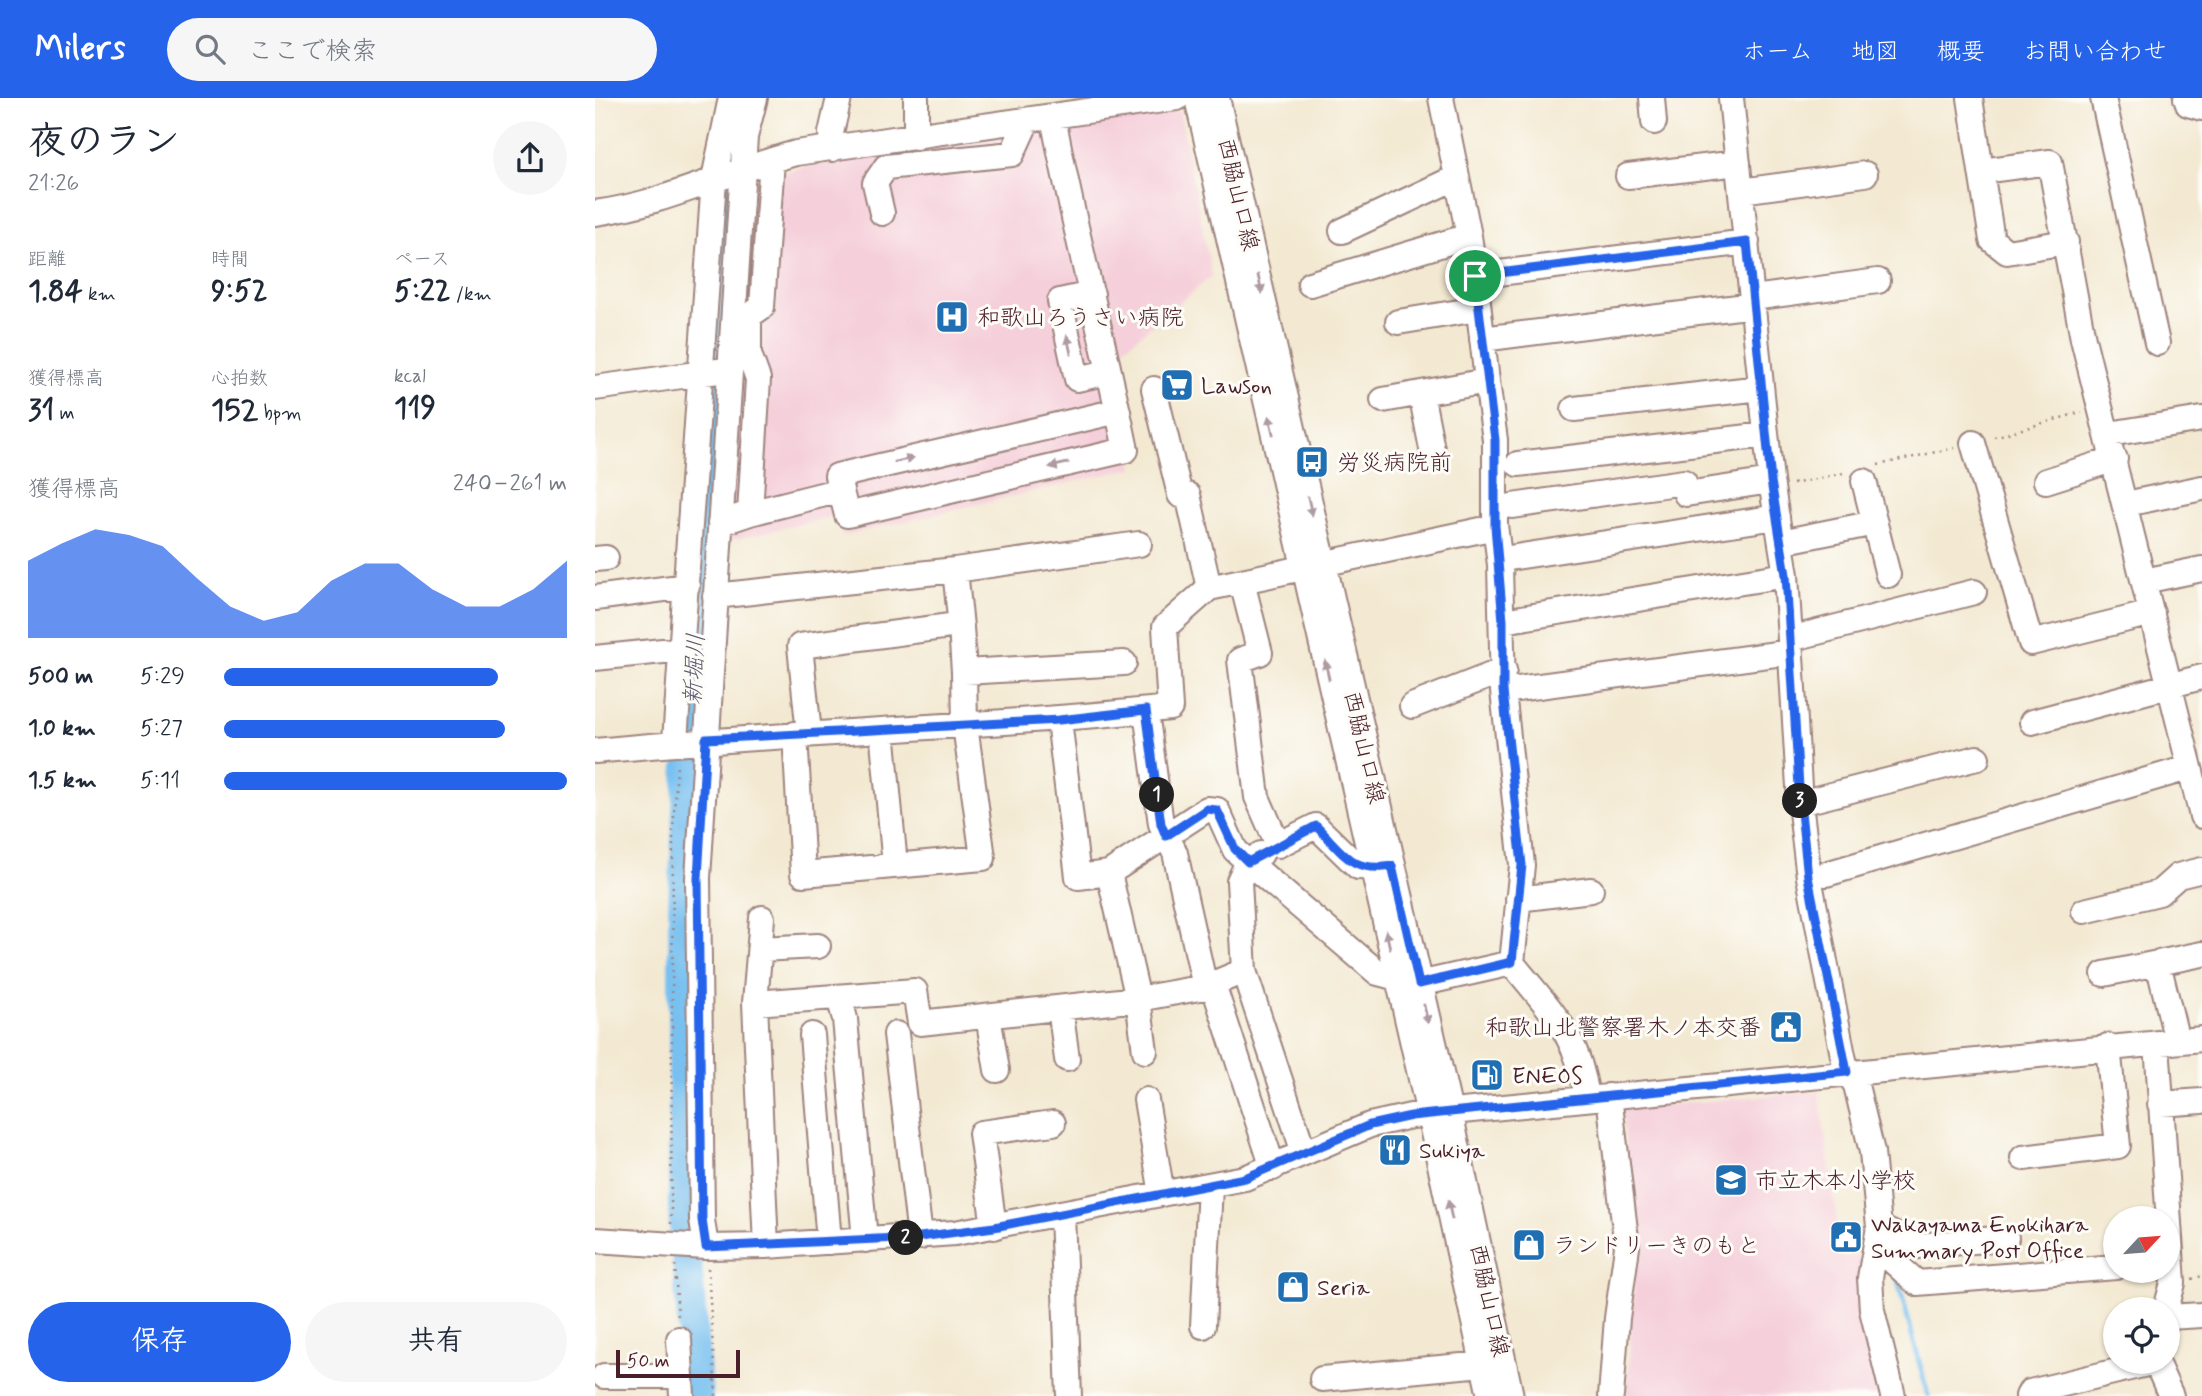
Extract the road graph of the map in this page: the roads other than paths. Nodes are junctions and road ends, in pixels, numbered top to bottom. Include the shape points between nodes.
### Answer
1 (731, 98) edge
2 (755, 98) edge
3 (839, 98) edge
4 (916, 98) edge
5 (1177, 98) edge
6 (1196, 98) edge
7 (1217, 98) edge
8 (1441, 98) edge
9 (1731, 98) edge
10 (1971, 98) edge
11 (2103, 98) edge
12 (2186, 98) edge
13 (2202, 108) edge
14 (1053, 117) junction
15 (1027, 121) junction
16 (916, 137) junction
17 (832, 149) junction
18 (772, 160) junction
19 (1738, 163) junction
20 (743, 167) junction
21 (1981, 170) junction
22 (1865, 174) dead end
23 (1628, 176) dead end
24 (1457, 177) junction
25 (714, 179) junction
26 (1751, 190) junction
27 (595, 214) edge
28 (882, 214) dead end
29 (1342, 230) dead end
30 (1469, 236) junction
31 (1747, 242) junction
32 (2066, 242) junction
33 (1475, 276) junction
34 (1878, 281) dead end
35 (1310, 284) dead end
36 (1092, 293) junction
37 (1760, 299) junction
38 (1478, 309) junction
39 (1398, 322) dead end
40 (1482, 339) junction
41 (2157, 343) dead end
42 (729, 369) junction
43 (1109, 372) junction
44 (702, 373) junction
45 (1487, 381) junction
46 (595, 388) edge
47 (1761, 388) junction
48 (1154, 389) dead end
49 (1421, 393) junction
50 (1383, 400) dead end
51 (1574, 409) dead end
52 (1118, 411) junction
53 (2202, 419) edge
54 (2109, 434) junction
55 (1766, 435) junction
56 (1973, 443) road end
57 (1433, 454) dead end
58 (2115, 459) junction
59 (1518, 464) dead end
60 (1863, 473) road end
61 (2046, 481) dead end
62 (839, 483) junction
63 (1781, 483) junction
64 (2202, 488) edge
65 (2126, 504) junction
66 (1512, 506) dead end
67 (750, 513) junction
68 (1777, 517) junction
69 (720, 523) junction
70 (1875, 523) junction
71 (1481, 530) dead end
72 (1790, 540) junction
73 (1139, 544) dead end
74 (1509, 558) dead end
75 (1314, 566) junction
76 (2202, 569) edge
77 (954, 570) junction
78 (1786, 575) junction
79 (1888, 575) dead end
80 (2144, 581) junction
81 (1242, 582) junction
82 (687, 586) junction
83 (1209, 588) junction
84 (1973, 592) dead end
85 (715, 596) junction
86 (595, 598) edge
87 (2152, 613) junction
88 (1503, 621) junction
89 (961, 627) junction
90 (1796, 641) junction
91 (682, 649) junction
92 (595, 658) edge
93 (1124, 663) dead end
94 (964, 672) junction
95 (2202, 677) edge
96 (1503, 680) junction
97 (2169, 684) junction
98 (1412, 706) dead end
99 (1146, 710) junction
100 (1059, 720) junction
101 (2032, 722) dead end
102 (965, 725) junction
103 (882, 730) junction
104 (802, 734) junction
105 (690, 740) junction
106 (595, 751) edge
107 (1977, 758) dead end
108 (2188, 768) junction
109 (1807, 801) junction
110 (2202, 817) edge
111 (1166, 836) junction
112 (1278, 845) junction
113 (1248, 862) junction
114 (895, 865) junction
115 (1382, 867) junction
116 (2202, 870) edge
117 (1109, 873) junction
118 (1826, 874) dead end
119 (1591, 891) dead end
120 (1518, 899) junction
121 (2084, 911) dead end
122 (762, 918) dead end
123 (818, 946) dead end
124 (760, 949) junction
125 (2202, 954) edge
126 (1512, 962) junction
127 (2158, 963) junction
128 (1244, 971) junction
129 (2104, 974) dead end
130 (1408, 981) junction
131 (1209, 986) junction
132 (839, 997) junction
133 (1138, 999) junction
134 (755, 1003) junction
135 (1060, 1008) junction
136 (988, 1016) junction
137 (895, 1034) dead end
138 (812, 1035) dead end
139 (2202, 1040) edge
140 (2167, 1042) junction
141 (2108, 1046) junction
142 (1145, 1051) dead end
143 (1067, 1059) dead end
144 (997, 1070) dead end
145 (1854, 1071) junction
146 (1598, 1097) junction
147 (1146, 1100) dead end
148 (2202, 1101) edge
149 (2160, 1104) junction
150 (1439, 1113) junction
151 (1053, 1123) dead end
152 (1304, 1153) junction
153 (2023, 1157) dead end
154 (1273, 1168) junction
155 (1210, 1185) junction
156 (1162, 1194) junction
157 (2167, 1206) edge
158 (1062, 1213) junction
159 (994, 1227) junction
160 (920, 1237) junction
161 (1878, 1237) junction
162 (2006, 1238) dead end
163 (595, 1240) edge
164 (865, 1240) junction
165 (829, 1242) junction
166 (766, 1246) junction
167 (704, 1247) junction
168 (2103, 1268) edge
169 (2202, 1315) edge
170 (2180, 1316) edge
171 (1203, 1326) dead end
172 (679, 1339) road end
173 (1483, 1364) junction
174 (2106, 1374) edge
175 (2161, 1374) edge
176 (604, 1376) dead end
177 (1322, 1380) dead end
178 (682, 1386) edge
179 (1069, 1396) edge
180 (1490, 1396) edge
181 (1511, 1396) edge
182 (1611, 1396) edge
183 (1893, 1396) edge
184 (2028, 1396) edge
185 (2171, 1396) edge

1 - 25 street
2 - 20 street
3 - 17 street
4 - 16 street
5 - 14 street
75 -> 6 street, 西脇山口線
7 -> 75 street, 西脇山口線
8 - 24 street
9 - 19 street
10 - 21 street
11 - 41 street
12 - 13 street via 2188,104
14 - 15 street
14 - 36 street
15 - 16 street
15 - 28 street via 1012,154 886,167 875,183
16 - 17 street
17 - 18 street
18 - 20 street
18 - 67 street via 762,307 749,316 749,354 758,379
19 - 23 street
19 - 26 street
20 - 25 street
20 - 42 street
21 - 32 street via 1992,240 2007,252
21 - 32 street via 2050,162
22 - 26 street
24 - 29 street
24 - 30 street
25 - 27 street
25 - 44 street
26 - 31 street
30 - 33 street
30 - 35 street
31 - 33 street
31 - 37 street
32 - 54 street via 2083,339
33 - 38 street
34 - 37 street
36 - 43 street
43 -> 36 street via 1077,379 1062,314 1060,301
37 - 40 street
37 - 47 street
38 - 39 street
38 - 40 street
40 - 45 street
42 - 44 street
42 - 69 street
43 - 52 street
44 - 46 street
44 - 82 street
45 - 49 street
45 - 88 street via 1495,440 1495,526
47 - 51 street
47 - 55 street
48 - 83 street via 1180,495 1188,495
49 - 50 street
49 - 57 street
62 -> 52 street
52 -> 62 street via 1126,450 847,515
53 - 54 street
54 - 58 street
55 - 59 street
55 - 63 street
56 - 87 street via 2031,643
58 - 61 street
58 - 65 street
60 - 70 street
62 - 67 street
63 - 66 street via 1686,494 1684,482
63 - 68 street
64 - 65 street
65 - 80 street
67 - 69 street
68 - 72 street
68 - 74 street
69 - 85 street
70 - 72 street
70 - 79 street
71 - 75 street
72 - 78 street
73 - 77 street
75 - 81 street
75 - 115 street, 西脇山口線
76 - 80 street
77 - 85 street
77 - 89 street
78 - 88 street
78 - 90 street
80 - 87 street
81 - 83 street
81 - 112 street via 1260,653 1240,660 1257,797
82 - 86 street
82 - 91 street
83 - 99 street via 1165,627 1170,708
84 - 90 street
85 - 105 street
87 - 97 street
88 - 96 street
89 - 94 street
89 - 104 street via 800,646
90 - 96 street
90 - 109 street
91 - 92 street
91 - 105 street
93 - 94 street
94 - 102 street
95 - 97 street
96 - 98 street
96 - 120 street via 1522,865
97 - 101 street
97 - 108 street
99 - 100 street
99 - 111 street
100 - 102 street
100 - 117 street via 1078,877
102 - 103 street
102 - 114 street via 983,858
103 - 104 street
103 - 114 street
104 - 105 street
104 - 114 street via 803,874
105 - 106 street
105 - 167 street via 698,878
107 - 109 street
108 - 110 street
108 - 118 street
109 - 145 street via 1808,877
111 - 113 street via 1207,809 1217,810 1235,849
111 - 117 street
111 - 131 street via 1175,853
112 - 113 street
112 - 115 street via 1316,826 1358,867
113 - 128 street via 1239,881
113 - 130 street via 1377,973
115 - 130 street, 西脇山口線
116 - 121 street via 2178,876 2159,893
117 - 133 street
119 - 120 street
120 - 126 street
122 - 124 street
123 - 124 street
124 - 134 street
125 - 127 street
126 - 130 street
126 - 146 street via 1570,1036
127 - 129 street
127 - 140 street
128 - 131 street
128 - 152 street
130 - 150 street, 西脇山口線
131 - 133 street
131 - 154 street
132 - 134 street
132 - 136 street via 915,991 920,1023
132 - 164 street via 845,1019
133 - 135 street
133 - 142 street
134 - 166 street
135 - 136 street
135 - 143 street
136 - 144 street
137 - 160 street
138 - 165 street
139 - 140 street
140 - 141 street
140 - 149 street
141 - 145 street
141 - 153 street via 2118,1146
145 - 146 street
145 - 161 street via 1872,1152
146 - 150 street
146 - 182 street via 1627,1247
147 - 156 street
148 - 149 street
149 - 157 street
150 - 152 street via 1370,1125
173 -> 150 street, 西脇山口線
150 - 181 street, 西脇山口線
151 - 159 street via 981,1133
152 - 154 street
154 - 155 street
155 - 156 street
155 - 171 street
156 - 158 street
158 - 159 street
158 - 179 street
159 - 160 street
160 - 164 street
161 - 162 street via 1918,1246
161 - 168 street via 1917,1283
161 - 183 street via 1870,1278 1872,1310
163 - 167 street
164 - 165 street
165 - 166 street
166 - 167 street
169 - 170 street
172 - 178 street
173 - 177 street
173 - 180 street, 西脇山口線
174 - 184 street
175 - 185 street
176 - 178 street

